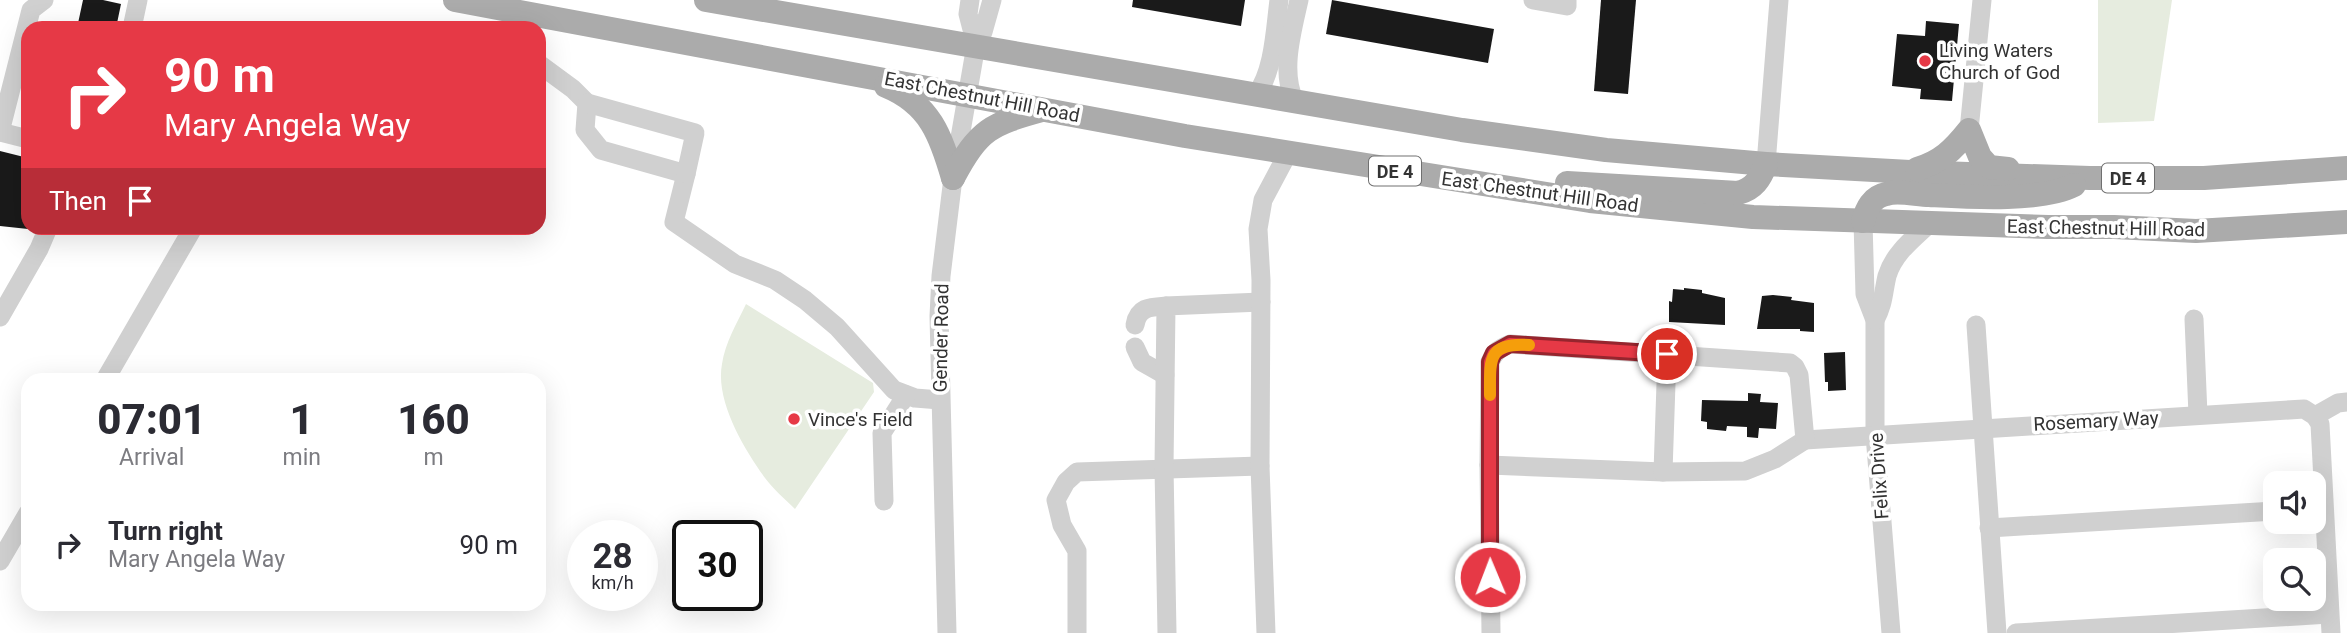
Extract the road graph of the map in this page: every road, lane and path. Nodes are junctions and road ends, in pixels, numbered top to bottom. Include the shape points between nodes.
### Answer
1 (44, 0) edge
2 (138, 0) edge
3 (455, 0) edge
4 (706, 0) edge
5 (970, 0) edge
6 (992, 0) edge
7 (1279, 0) edge
8 (1299, 0) edge
9 (1534, 0) edge
10 (1567, 0) edge
11 (1779, 0) edge
12 (1982, 0) edge
13 (516, 19) edge
14 (28, 21) edge
15 (134, 21) edge
16 (546, 24) edge
17 (976, 45) junction
18 (21, 49) edge
19 (546, 69) edge
20 (845, 72) junction
21 (967, 95) junction
22 (1256, 95) junction
23 (1295, 102) junction
24 (587, 103) junction
25 (1047, 109) junction
26 (1969, 130) junction
27 (0, 132) edge
28 (21, 137) edge
29 (1288, 153) junction
30 (1766, 164) junction
31 (2347, 168) edge
32 (1910, 172) junction
33 (686, 174) junction
34 (2090, 177) junction
35 (953, 178) junction
36 (1490, 186) junction
37 (1863, 221) junction
38 (2347, 222) edge
39 (1930, 223) junction
40 (45, 235) edge
41 (189, 235) edge
42 (1261, 302) junction
43 (1166, 306) junction
44 (0, 317) edge
45 (2194, 319) dead end
46 (1875, 320) junction
47 (1135, 325) dead end
48 (1976, 326) dead end
49 (1135, 347) dead end
50 (1667, 354) junction
51 (109, 373) edge
52 (1165, 376) junction
53 (906, 395) junction
54 (940, 400) junction
55 (2347, 402) edge
56 (2198, 415) junction
57 (2315, 416) junction
58 (1982, 427) junction
59 (1875, 435) junction
60 (1805, 440) junction
61 (1489, 465) junction
62 (1260, 466) junction
63 (1164, 467) junction
64 (2318, 471) edge
65 (1663, 472) junction
66 (884, 501) dead end
67 (2263, 512) edge
68 (21, 525) edge
69 (1989, 528) junction
70 (2321, 534) edge
71 (0, 561) edge
72 (2330, 623) edge
73 (947, 633) edge
74 (1077, 633) edge
75 (1167, 633) edge
76 (1266, 633) edge
77 (1491, 633) edge
78 (1891, 633) edge
79 (1997, 633) edge
80 (2016, 633) edge

1 - 14 street via 31,10
2 - 15 street
3 - 13 main road, East Chestnut Hill Road / DE 4
4 - 17 main road, DE 4
5 - 17 street via 968,14
6 - 17 street
7 - 22 street via 1270,57
8 - 23 street via 1288,69
9 - 10 street via 1567,6
11 - 30 street
12 - 26 street
16 - 20 main road, East Chestnut Hill Road / DE 4
17 - 21 street, Gender Road
17 - 22 main road, DE 4
18 - 27 street
19 - 24 street
20 - 21 main road, East Chestnut Hill Road / DE 4
20 - 35 main road via 890,87 914,103 941,137
21 - 25 main road, East Chestnut Hill Road / DE 4
21 - 35 street, Gender Road
22 - 23 main road, DE 4
23 - 30 main road, DE 4 via 1606,150
24 - 33 street via 584,130 601,150
24 - 33 street via 695,133
25 - 29 main road, East Chestnut Hill Road / DE 4
25 - 35 main road via 1003,121 986,132 966,153
26 - 32 main road via 1937,163
26 - 34 main road via 1989,167
27 - 28 street
29 - 36 main road, East Chestnut Hill Road / DE 4
29 - 42 street via 1263,200 1258,229
30 - 32 main road, DE 4
30 - 36 main road via 1755,184 1738,193 1534,181
31 - 34 main road, DE 4 via 2204,178
32 - 34 main road, DE 4
33 - 53 street via 674,222 735,264 775,280 805,300 837,327 894,390
34 - 37 main road via 2067,189 1975,199 1887,193 1873,201
35 - 54 street, Gender Road via 941,276
36 - 37 main road, East Chestnut Hill Road / DE 4 via 1753,217
37 - 39 main road, East Chestnut Hill Road / DE 4
37 - 46 street, Felix Drive via 1864,294
38 - 39 main road, East Chestnut Hill Road / DE 4 via 2196,231
39 - 46 street, Felix Drive via 1892,261 1883,306
40 - 44 street
41 - 51 street
42 - 43 street
42 - 62 street
43 - 47 street via 1140,311
43 - 52 street
45 - 56 street
46 - 59 street, Felix Drive
48 - 58 street
49 - 52 street via 1142,362
50 - 60 street via 1790,363 1799,376
50 - 61 street via 1510,344 1500,348 1490,362
50 - 65 street
52 - 63 street
53 - 54 street
53 - 66 street via 882,433
54 - 73 street, Gender Road
55 - 57 street
56 - 57 street, Rosemary Way via 2304,409
56 - 58 street, Rosemary Way
57 - 64 street
58 - 59 street, Rosemary Way
58 - 69 street
59 - 60 street, Rosemary Way
59 - 78 street, Felix Drive
60 - 65 street via 1745,471
61 - 65 street
61 - 77 street
62 - 63 street
62 - 76 street
63 - 74 street via 1077,472 1056,499 1062,525 1077,551
63 - 75 street
67 - 69 street
68 - 71 street
69 - 79 street
70 - 72 street
72 - 80 street

